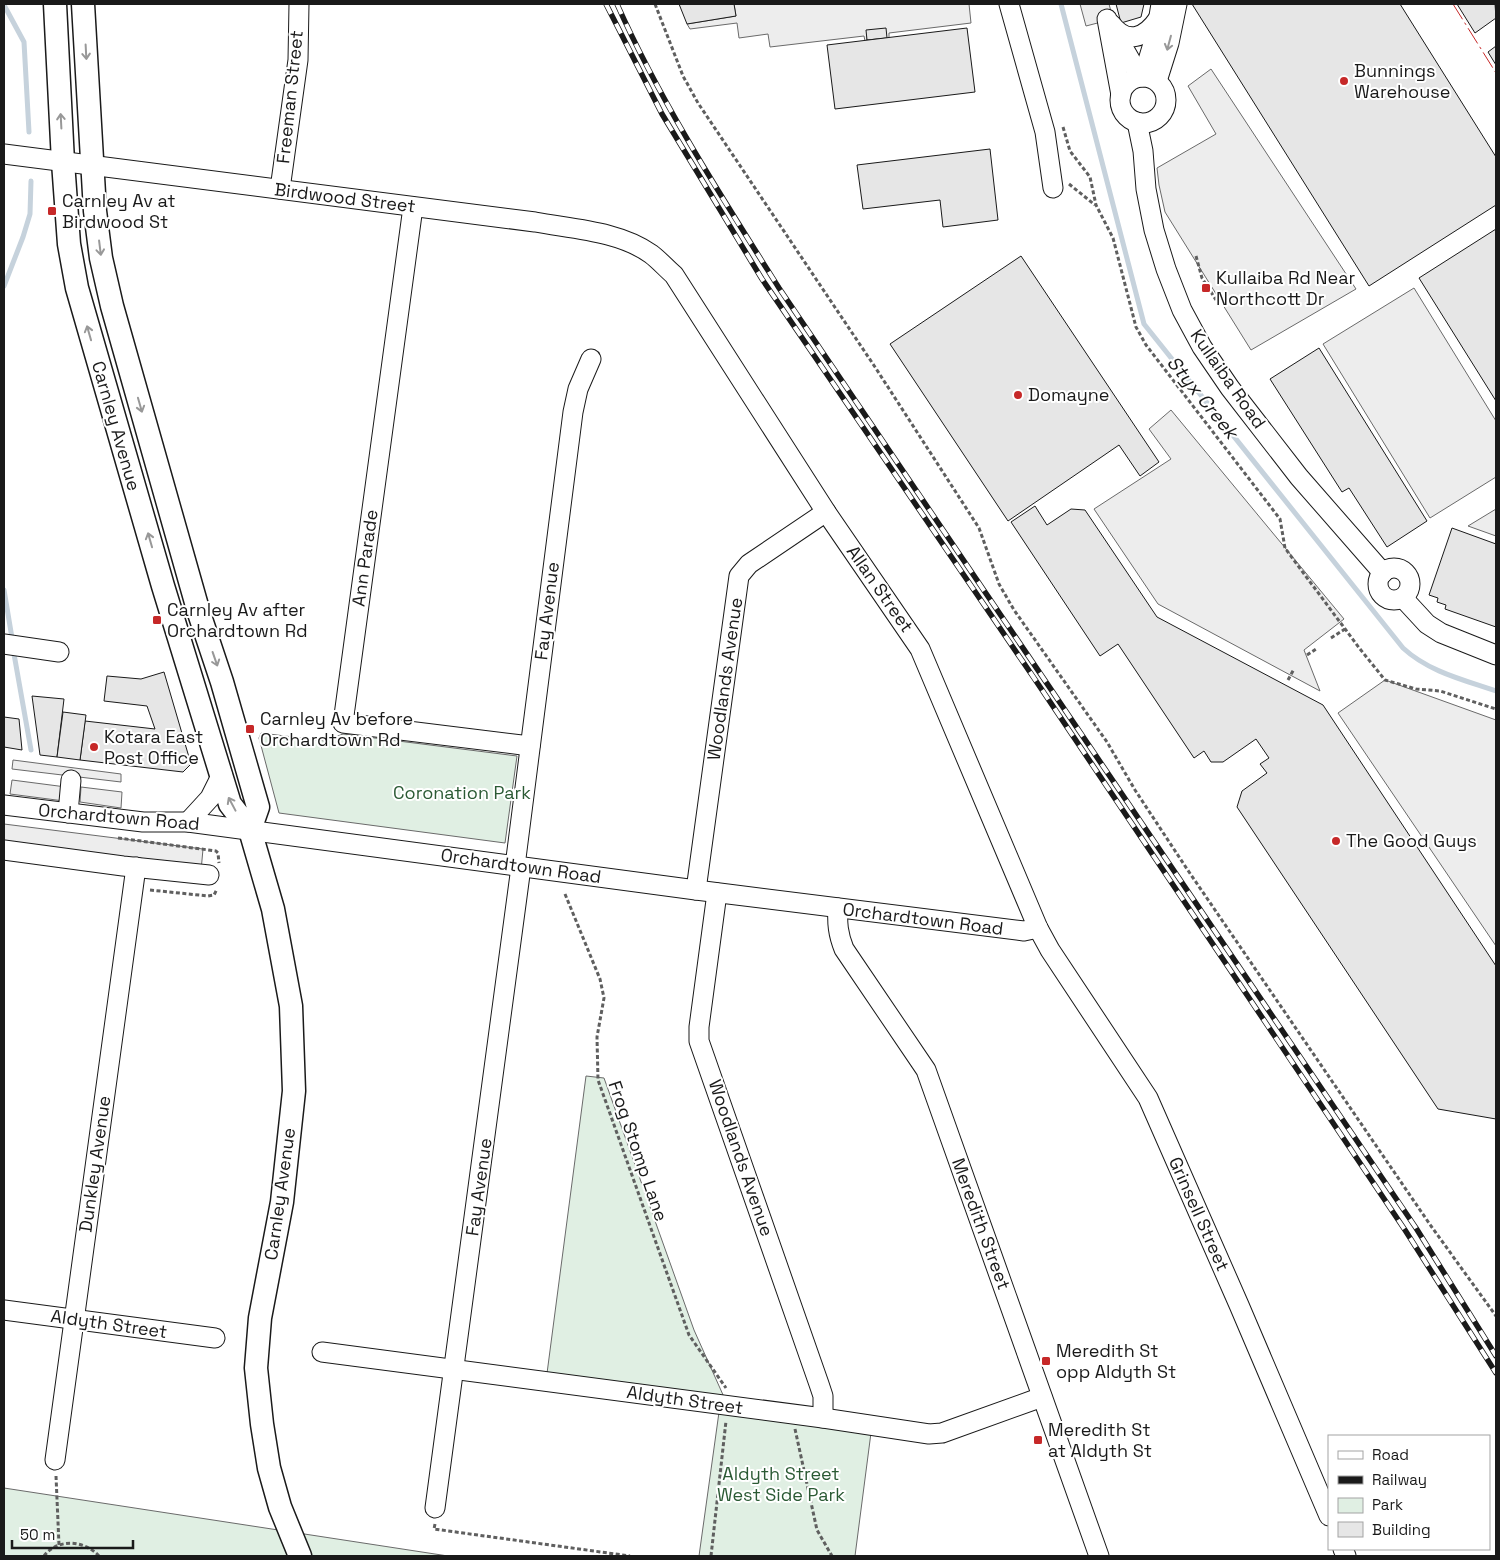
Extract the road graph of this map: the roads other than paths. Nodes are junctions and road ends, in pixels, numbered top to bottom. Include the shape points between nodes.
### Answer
1 (55, 4) edge
2 (83, 4) edge
3 (299, 4) edge
4 (1009, 4) edge
5 (1177, 4) edge
6 (1160, 11) edge
7 (1107, 19) junction
8 (1146, 78) junction
9 (1121, 96) junction
10 (1156, 118) junction
11 (1138, 122) junction
12 (1143, 151) junction
13 (4, 154) edge
14 (63, 162) junction
15 (92, 165) junction
16 (1053, 188) dead end
17 (280, 189) junction
18 (413, 207) junction
19 (674, 275) joint
20 (591, 359) dead end
21 (826, 512) junction
22 (4, 644) edge
23 (59, 652) dead end
24 (1496, 655) edge
25 (530, 746) junction
26 (222, 774) junction
27 (71, 780) dead end
28 (4, 805) edge
29 (68, 813) junction
30 (188, 822) junction
31 (250, 830) junction
32 (4, 850) edge
33 (518, 866) junction
34 (136, 867) junction
35 (208, 875) dead end
36 (696, 890) junction
37 (717, 893) junction
38 (838, 908) junction
39 (1038, 928) junction
40 (4, 1310) edge
41 (74, 1319) junction
42 (215, 1338) dead end
43 (322, 1352) dead end
44 (454, 1370) junction
45 (1042, 1397) junction
46 (823, 1418) junction
47 (55, 1460) road end
48 (436, 1508) road end
49 (1328, 1514) edge
50 (300, 1556) edge
51 (1099, 1556) edge

14 -> 1 main road, Carnley Avenue
2 -> 15 main road, Carnley Avenue
3 - 17 street, Freeman Street via 298,60
4 - 16 street via 1045,132
5 -> 8 street via 1170,43
6 - 7 street via 1151,30 1141,36 1128,37 1117,32
6 - 8 street
7 - 8 street via 1125,53
7 - 9 street
8 - 9 street via 1126,84
8 - 10 street, Kullaiba Road via 1164,92 1165,106
9 - 11 street via 1122,109
10 - 11 street
10 - 12 street, Kullaiba Road
11 - 12 street, Kullaiba Road
12 - 24 street, Kullaiba Road via 1154,230 1166,269 1182,310 1230,388 1299,477 1383,573 1395,567 1408,575 1410,586 1403,598 1427,624
13 - 14 street, Birdwood Street
14 - 15 street, Birdwood Street
26 -> 14 main road, Carnley Avenue via 80,301 69,244
15 - 17 street, Birdwood Street
15 -> 31 main road, Carnley Avenue via 101,258 112,306 258,807
17 - 18 street, Birdwood Street
18 - 19 street, Birdwood Street via 603,234 631,243 650,254
18 - 25 street, Ann Parade via 343,723
19 - 21 street, Allan Street
20 - 25 street, Fay Avenue via 578,389 573,412
21 - 36 street, Woodlands Avenue via 750,564 739,576
21 - 39 street, Allan Street via 920,649
22 - 23 street
25 - 33 street, Fay Avenue
26 - 30 street via 210,798
31 -> 26 main road, Carnley Avenue via 230,804
27 - 29 street
28 - 29 street, Orchardtown Road
29 - 30 street, Orchardtown Road via 143,822
30 - 31 street, Orchardtown Road
31 - 33 street, Orchardtown Road
31 - 50 main road, Carnley Avenue via 273,909 291,1006 294,1091 282,1202 260,1318 256,1368 269,1468 280,1507
32 - 34 street
33 - 36 street, Orchardtown Road
33 - 44 street, Fay Avenue
34 - 35 street
34 - 41 street, Dunkley Avenue
36 - 37 street, Orchardtown Road
37 - 38 street, Orchardtown Road
37 - 46 street, Woodlands Avenue via 699,1041 819,1384 824,1402
38 - 39 street, Orchardtown Road via 1024,931
38 - 45 street, Meredith Street via 837,925 844,949 926,1070
39 - 49 street, Grinsell Street via 1148,1098
40 - 41 street, Aldyth Street
41 - 42 street, Aldyth Street
41 - 47 street, Dunkley Avenue
43 - 44 street, Aldyth Street
44 - 46 street, Aldyth Street
44 - 48 street, Fay Avenue
45 - 46 street, Aldyth Street via 936,1434
45 - 51 street, Meredith Street

